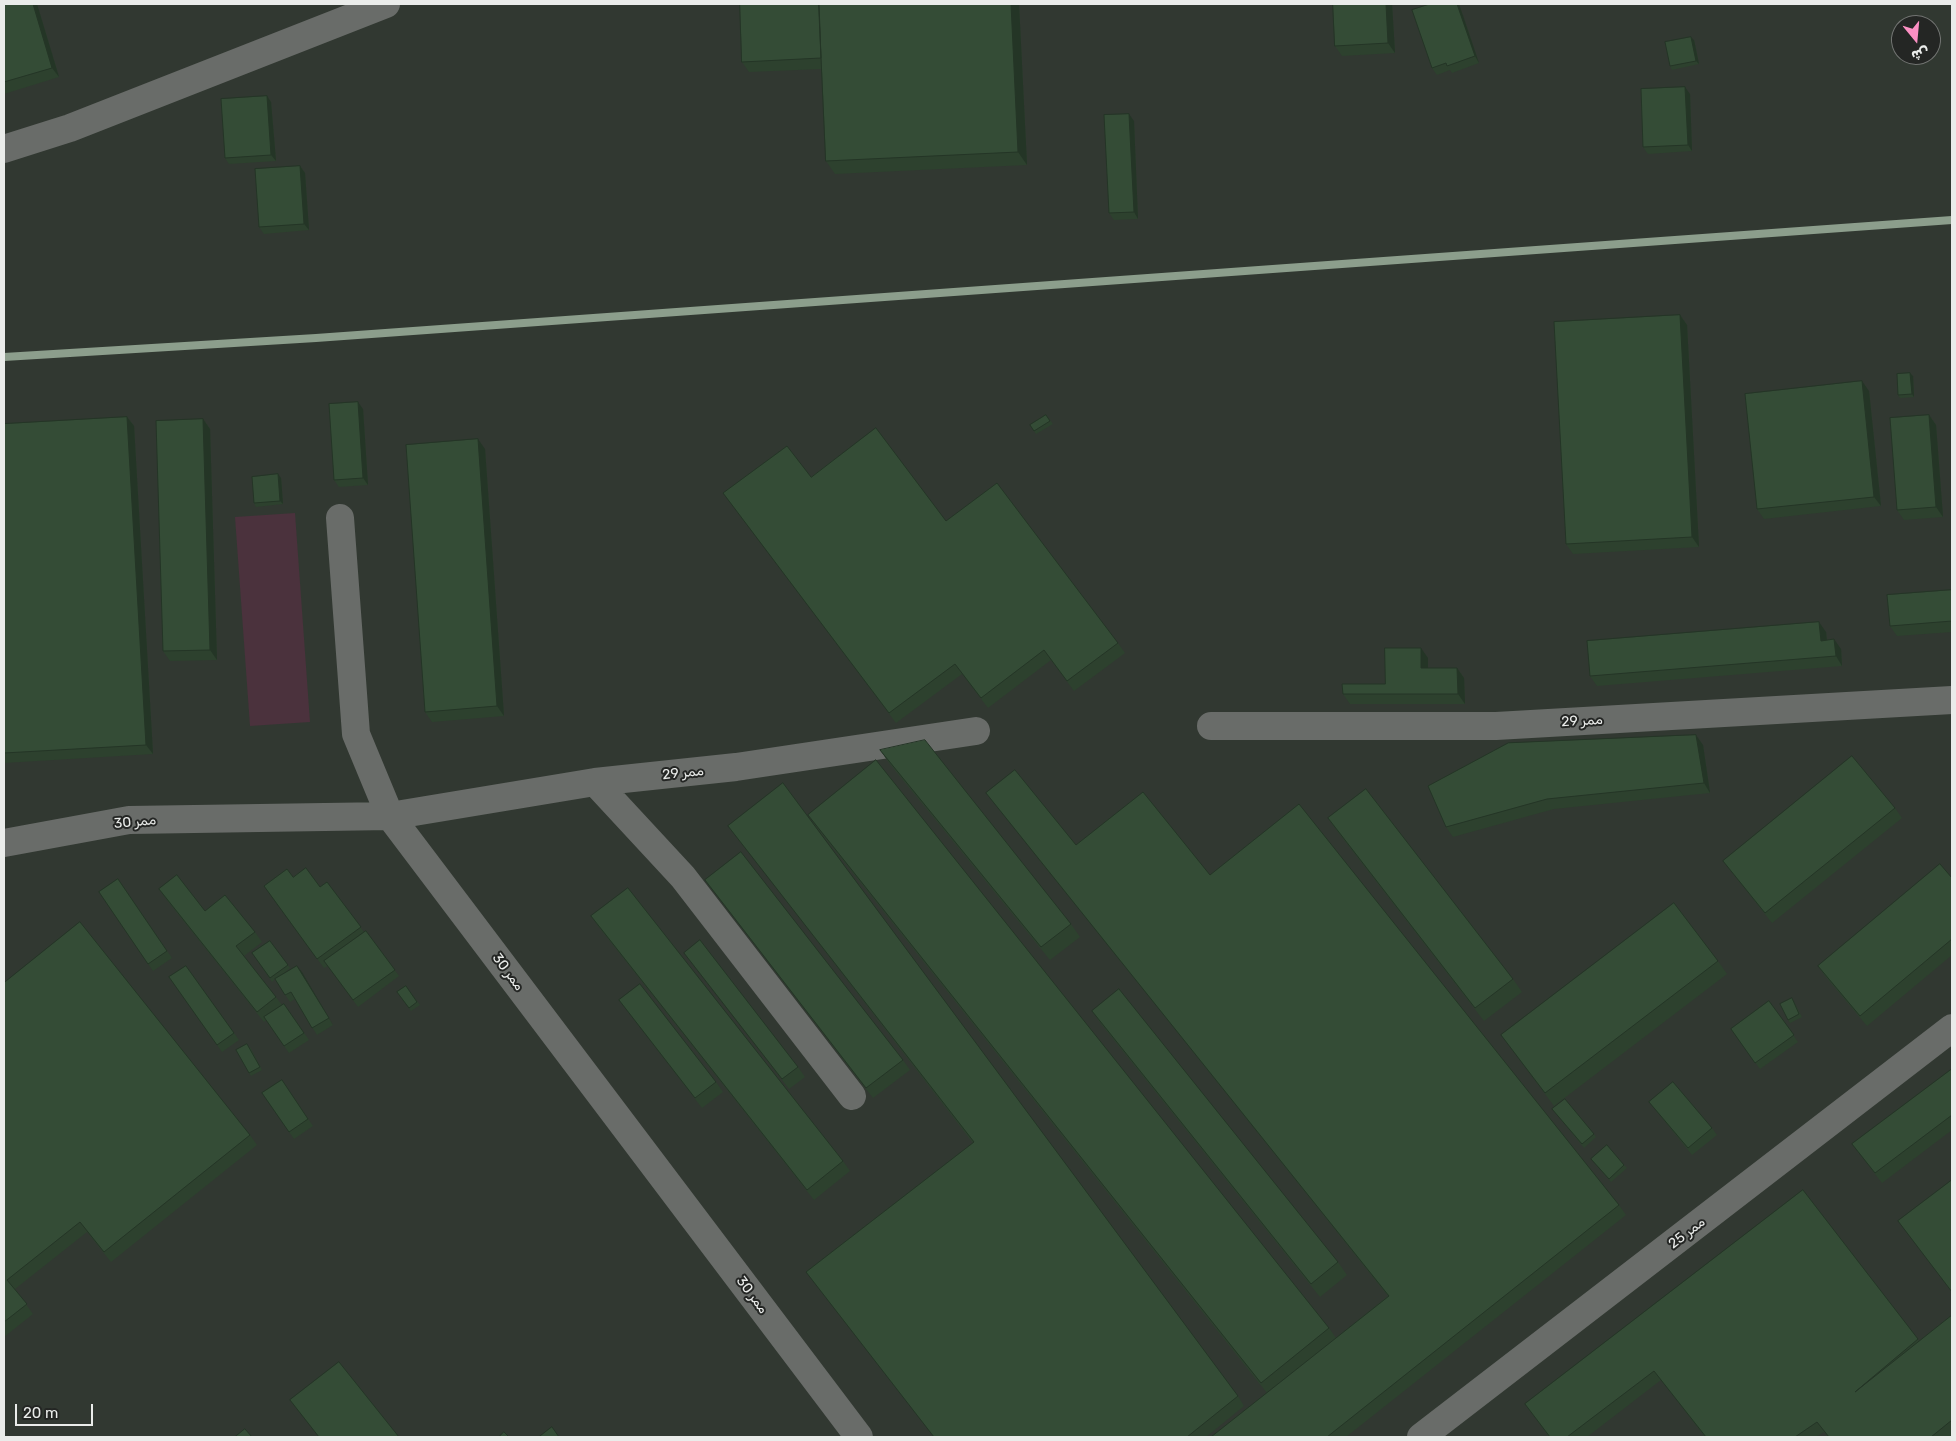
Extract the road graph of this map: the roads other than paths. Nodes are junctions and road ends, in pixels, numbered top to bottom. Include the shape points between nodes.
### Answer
1 (386, 4) edge
2 (4, 149) edge
3 (340, 518) dead end
4 (1952, 700) edge
5 (1211, 726) dead end
6 (976, 731) dead end
7 (595, 782) junction
8 (390, 816) junction
9 (4, 843) edge
10 (1952, 1028) edge
11 (852, 1096) dead end
12 (859, 1437) edge
13 (1421, 1437) edge

1 - 2 lane via 70,128
3 - 8 lane via 356,734
4 - 5 lane, ممر 29 via 1496,726
6 - 7 lane, ممر 29 via 736,767
7 - 8 lane, ممر 29
7 - 11 lane via 683,877
8 - 9 lane, ممر 30 via 129,820
8 - 12 lane, ممر 30
10 - 13 lane, ممر 25

